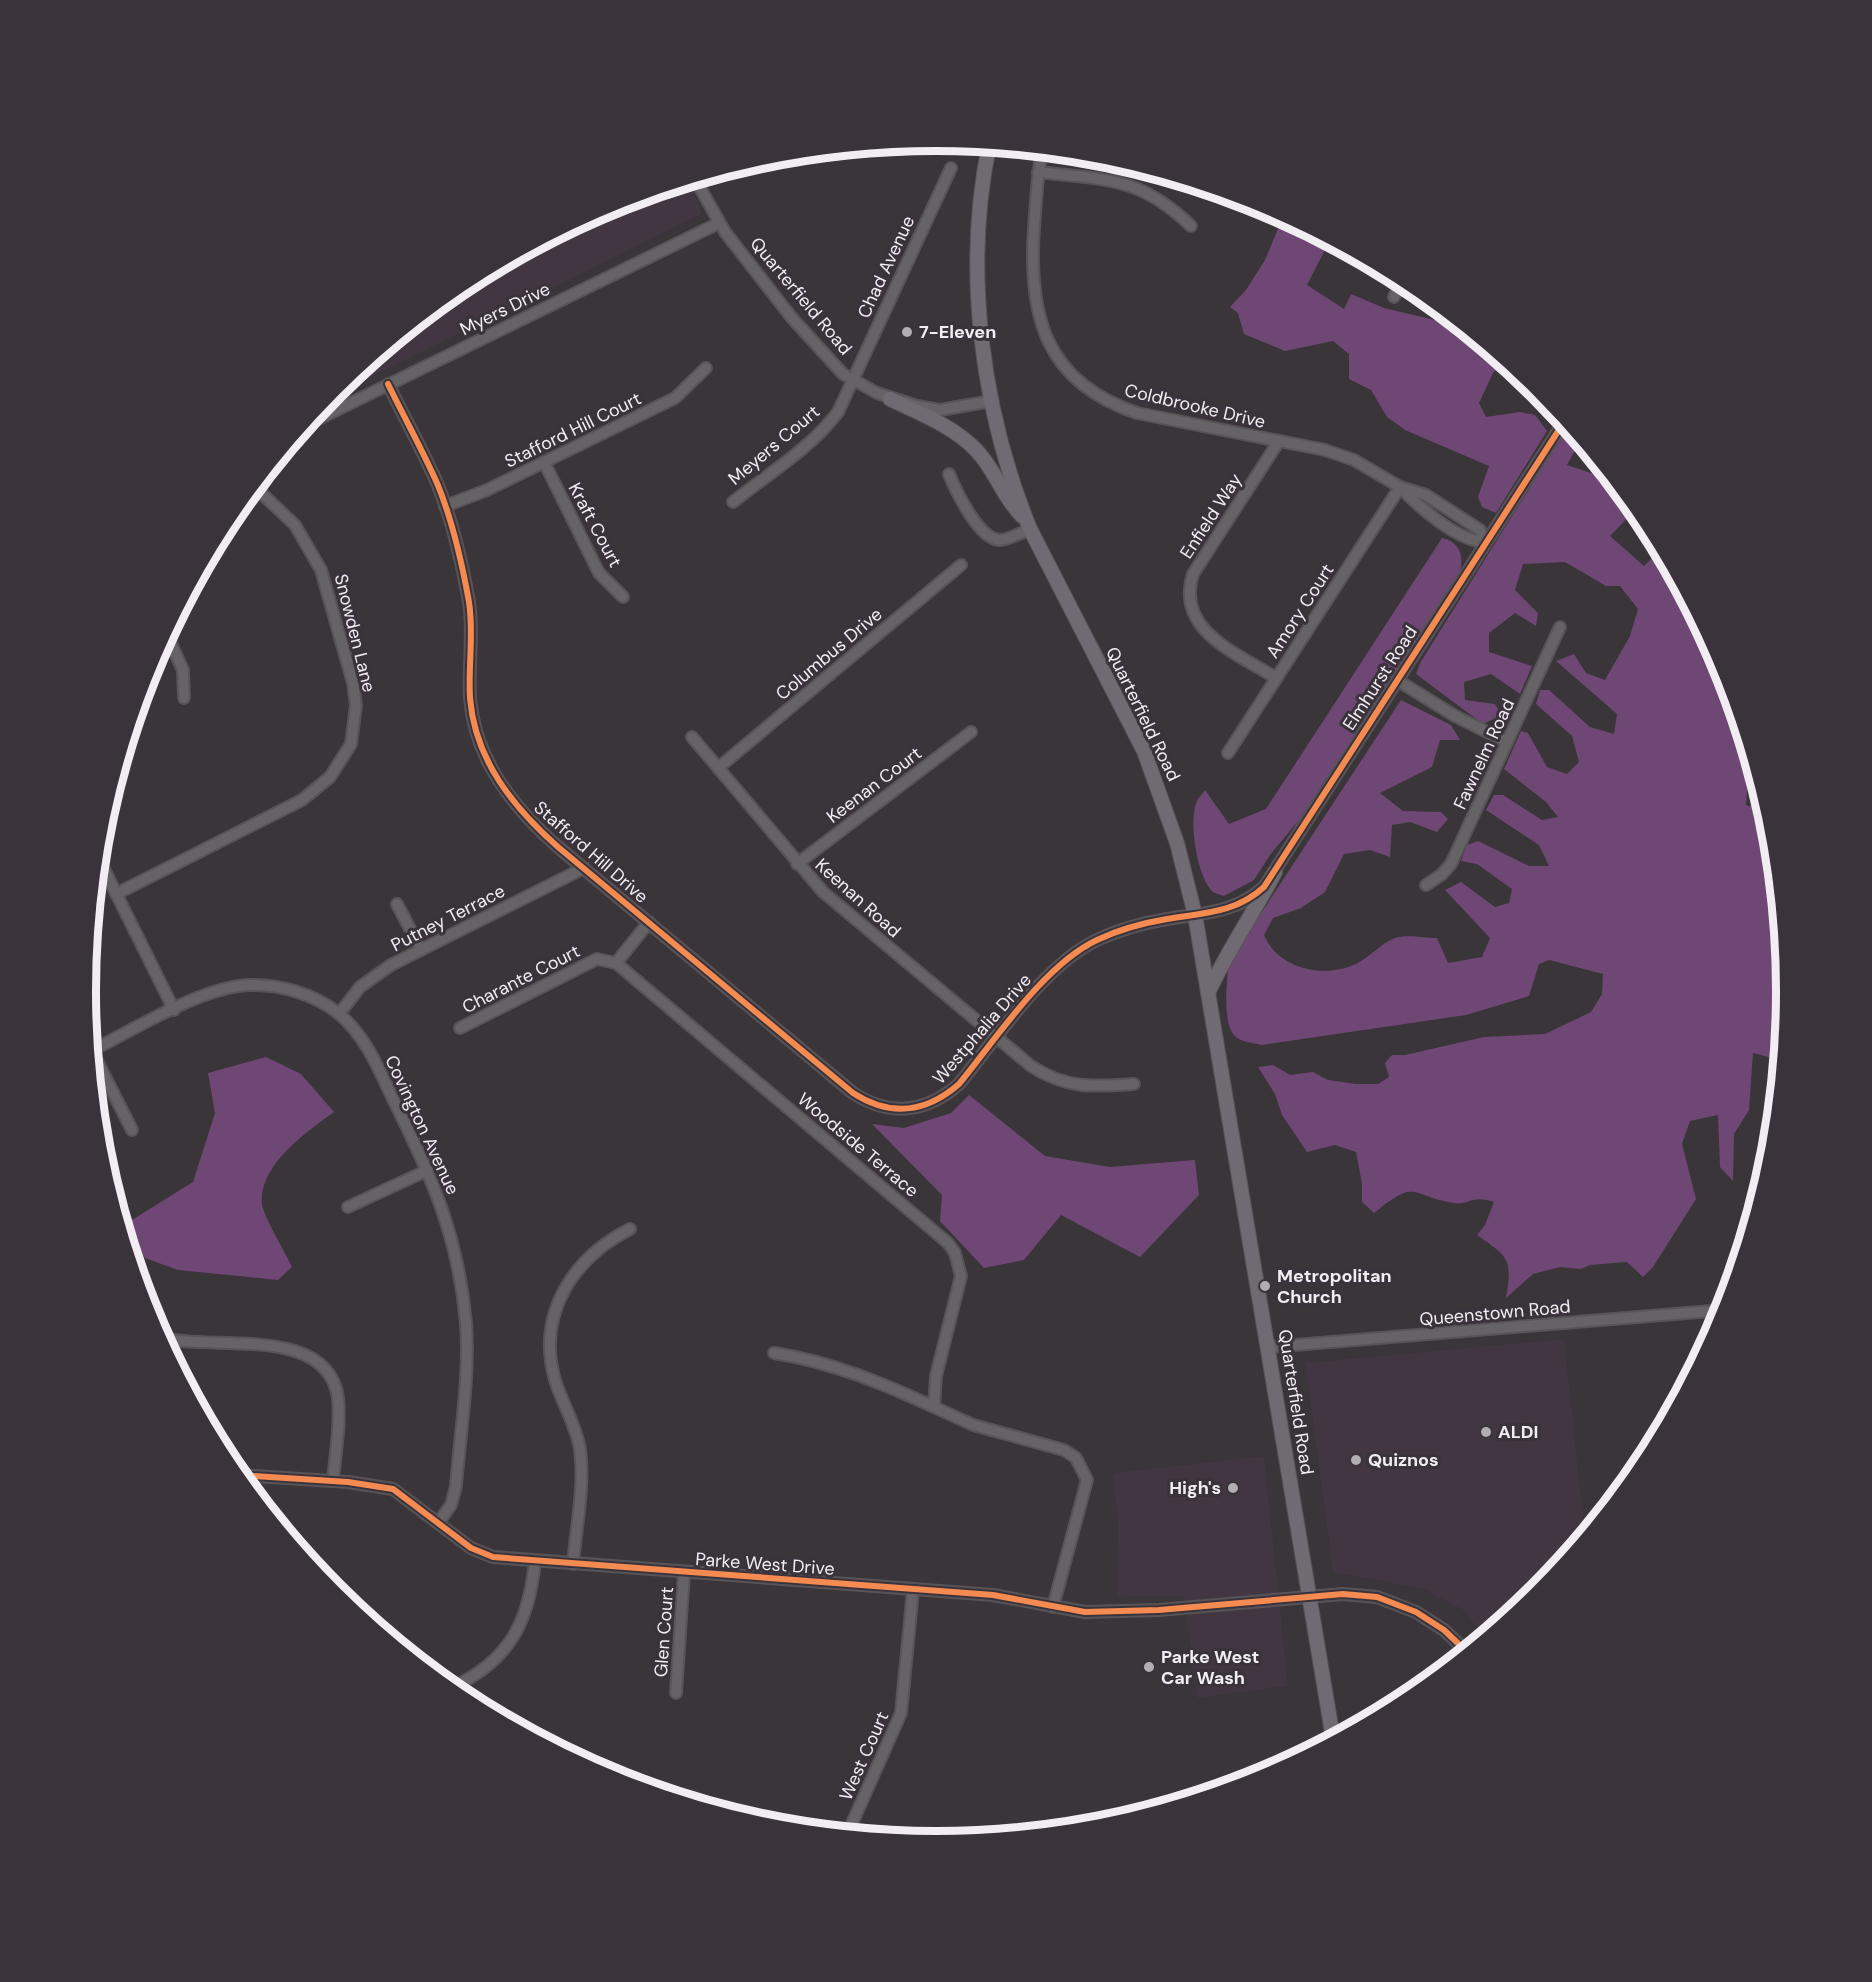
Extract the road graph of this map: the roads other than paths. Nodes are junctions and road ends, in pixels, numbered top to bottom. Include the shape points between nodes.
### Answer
1 (989, 153) edge
2 (1041, 158) edge
3 (951, 168) dead end
4 (1038, 172) junction
5 (698, 186) edge
6 (719, 223) junction
7 (1191, 226) dead end
8 (1397, 290) edge
9 (1394, 297) dead end
10 (706, 368) dead end
11 (851, 380) junction
12 (388, 384) junction
13 (890, 399) junction
14 (991, 401) junction
15 (324, 416) edge
16 (1560, 428) edge
17 (1279, 441) junction
18 (544, 462) junction
19 (949, 474) dead end
20 (1400, 487) junction
21 (261, 493) edge
22 (733, 502) dead end
23 (445, 506) junction
24 (1028, 525) junction
25 (1485, 542) junction
26 (961, 565) dead end
27 (623, 597) dead end
28 (1560, 627) dead end
29 (171, 645) edge
30 (1276, 678) junction
31 (1397, 680) junction
32 (184, 698) dead end
33 (971, 732) dead end
34 (692, 737) dead end
35 (1507, 742) junction
36 (1228, 753) dead end
37 (718, 768) junction
38 (797, 864) junction
39 (584, 868) junction
40 (105, 871) edge
41 (1275, 872) junction
42 (1426, 885) dead end
43 (116, 894) junction
44 (398, 904) dead end
45 (1195, 915) junction
46 (649, 922) junction
47 (421, 950) junction
48 (616, 963) junction
49 (1208, 993) junction
50 (174, 1010) junction
51 (339, 1014) junction
52 (460, 1028) dead end
53 (997, 1038) junction
54 (98, 1048) edge
55 (100, 1067) edge
56 (1134, 1083) dead end
57 (920, 1108) joint
58 (132, 1130) dead end
59 (428, 1170) junction
60 (348, 1207) dead end
61 (630, 1229) dead end
62 (1712, 1311) edge
63 (172, 1339) edge
64 (1269, 1347) junction
65 (774, 1353) dead end
66 (934, 1407) junction
67 (250, 1475) edge
68 (333, 1481) junction
69 (438, 1523) junction
70 (535, 1561) junction
71 (573, 1564) junction
72 (684, 1573) junction
73 (913, 1590) junction
74 (1310, 1597) junction
75 (1053, 1607) junction
76 (1461, 1646) edge
77 (461, 1683) edge
78 (676, 1693) dead end
79 (1332, 1731) edge
80 (851, 1826) edge

1 - 14 main road via 979,258 980,311
2 - 4 street, Coldbrooke Drive
3 - 11 street, Chad Avenue
4 - 7 street via 1134,186 1159,198
4 - 17 street, Coldbrooke Drive via 1034,298 1045,336 1067,369 1094,394 1130,411
5 - 6 street, Quarterfield Road
6 - 11 street, Quarterfield Road via 792,318
6 - 12 street, Myers Drive
8 - 9 street
10 - 18 street, Stafford Hill Court via 675,398
11 - 13 street, Quarterfield Road
11 - 22 street, Meyers Court via 828,426
12 - 15 street, Myers Drive
12 - 23 street, Stafford Hill Drive
13 - 14 street, Quarterfield Road via 940,410
13 - 24 main road via 954,432 977,451 1006,500
14 - 24 main road, Quarterfield Road via 1007,466
16 - 25 street, Elmhurst Road
17 - 20 street, Coldbrooke Drive via 1354,460
17 - 30 street, Enfield Way via 1193,574 1188,599 1198,625 1209,635
18 - 23 street, Stafford Hill Court
18 - 27 street, Kraft Court via 599,573
19 - 24 street via 958,495 993,539 1009,538
20 - 25 street, Coldbrooke Drive via 1426,495 1480,530
20 - 30 street, Amory Court
21 - 43 street, Snowden Lane via 295,525 321,570 356,705 351,744 330,777 302,800
23 - 39 street, Stafford Hill Drive via 469,601 470,698 476,734 495,775 520,810
24 - 45 main road, Quarterfield Road via 1144,751 1175,834
25 - 31 street, Elmhurst Road
26 - 37 street, Columbus Drive
28 - 35 street, Fawnelm Road
29 - 32 street via 183,670
30 - 36 street, Amory Court
31 - 35 street
31 - 41 street, Elmhurst Road
33 - 38 street, Keenan Court
34 - 37 street, Keenan Road
35 - 42 street, Fawnelm Road via 1451,864
37 - 38 street, Keenan Road
38 - 53 street, Keenan Road via 842,910
39 - 46 street, Stafford Hill Drive
39 - 47 street, Putney Terrace
40 - 43 street
41 - 45 street, Elmhurst Road via 1253,898 1225,910
41 - 49 main road via 1222,960
43 - 50 street
44 - 47 street
45 - 49 main road, Quarterfield Road
45 - 53 street, Westphalia Drive via 1134,925 1082,949 1054,969
46 - 48 street
46 - 57 street, Stafford Hill Drive via 853,1093 886,1108
47 - 51 street, Putney Terrace via 375,975
48 - 52 street, Charante Court via 597,959
48 - 66 street, Woodside Terrace via 956,1253 961,1276 936,1376
49 - 64 main road, Quarterfield Road
50 - 51 street, Covington Avenue via 214,991 250,985 303,994
50 - 54 street, Covington Avenue
51 - 59 street, Covington Avenue via 374,1060
53 - 56 street, Keenan Road via 1031,1066 1060,1082 1093,1087
53 - 57 street, Westphalia Drive via 946,1096
55 - 58 street
59 - 60 street
59 - 69 street, Covington Avenue via 453,1241 466,1327 456,1486 451,1505
61 - 71 street via 591,1253 574,1274 553,1318 550,1344 555,1378 579,1448 581,1467
62 - 64 street, Queenstown Road
63 - 68 street via 290,1349 318,1362 338,1396
64 - 74 main road, Quarterfield Road
65 - 66 street via 838,1367
66 - 75 street via 973,1425 1064,1450 1083,1468 1087,1480
67 - 68 street, Parke West Drive
68 - 69 street, Parke West Drive via 393,1490
69 - 70 street, Parke West Drive via 471,1548 493,1557
70 - 71 street, Parke West Drive
70 - 77 street via 527,1608 516,1633 480,1674
71 - 72 street, Parke West Drive
72 - 73 street, Parke West Drive
72 - 78 street, Glen Court
73 - 75 street, Parke West Drive via 993,1595
73 - 80 street, West Court via 901,1713
74 - 75 street, Parke West Drive via 1117,1613
74 - 76 street, Parke West Drive via 1377,1597 1416,1612
74 - 79 main road, Quarterfield Road

